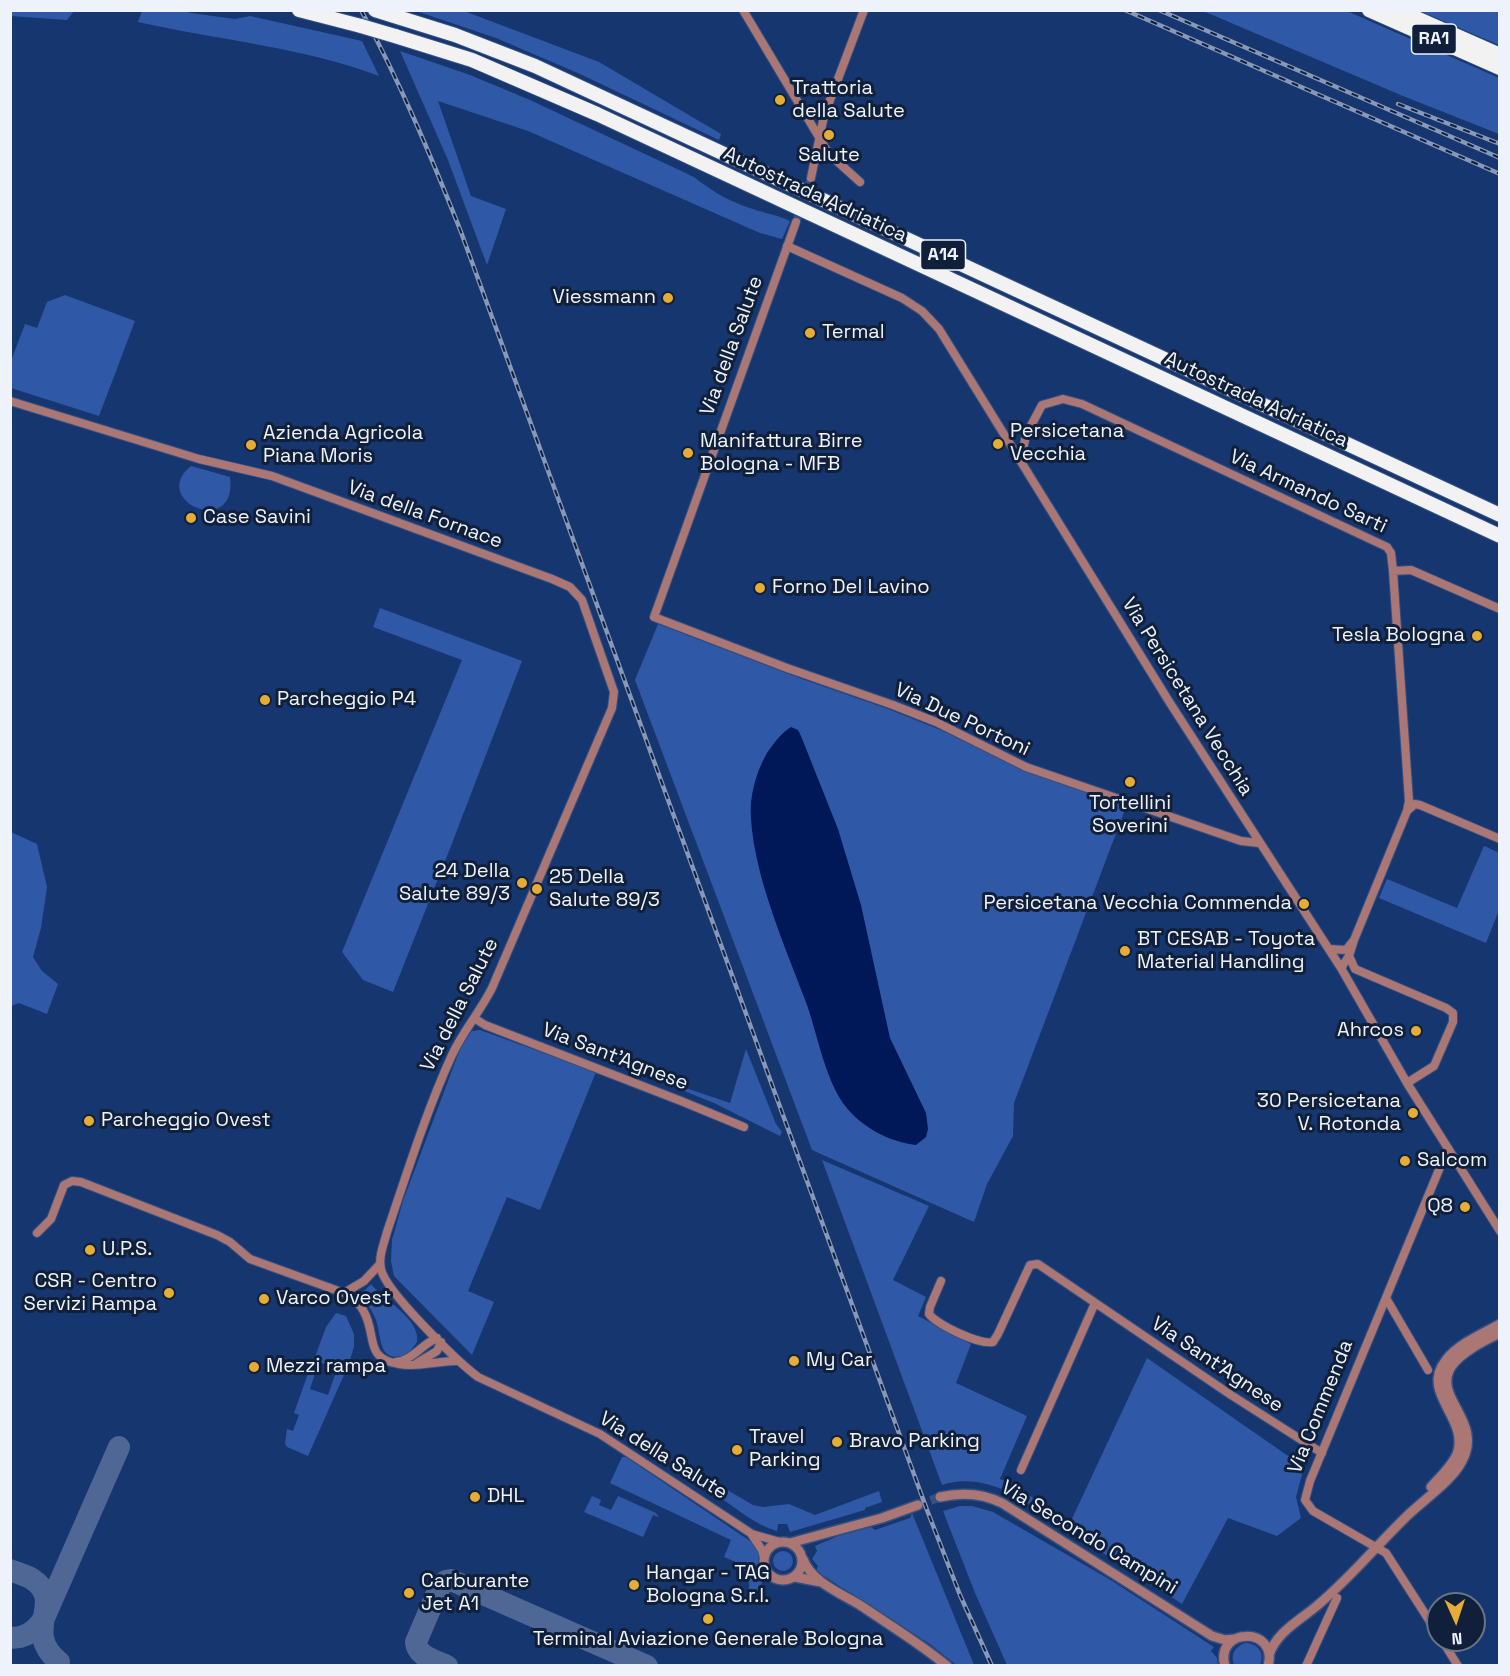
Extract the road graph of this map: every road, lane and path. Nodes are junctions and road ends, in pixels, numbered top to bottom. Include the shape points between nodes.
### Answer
1 (299, 10) edge
2 (743, 10) edge
3 (864, 10) edge
4 (1369, 10) edge
5 (1398, 10) edge
6 (377, 11) edge
7 (1500, 55) edge
8 (1500, 68) edge
9 (819, 138) junction
10 (811, 178) tunnel mouth
11 (860, 182) dead end
12 (796, 222) tunnel mouth
13 (787, 246) junction
14 (10, 401) edge
15 (1026, 437) junction
16 (1011, 444) junction
17 (1021, 461) junction
18 (1500, 514) edge
19 (1500, 536) edge
20 (1393, 571) junction
21 (1500, 609) edge
22 (654, 617) joint
23 (614, 701) joint
24 (1407, 811) junction
25 (1500, 839) edge
26 (1259, 843) junction
27 (1354, 940) junction
28 (1329, 949) junction
29 (1349, 956) junction
30 (1341, 968) junction
31 (474, 1018) junction
32 (1407, 1083) junction
33 (744, 1127) dead end
34 (1448, 1148) junction
35 (1500, 1231) edge
36 (37, 1233) dead end
37 (380, 1264) junction
38 (941, 1281) dead end
39 (344, 1293) junction
40 (1386, 1298) junction
41 (1095, 1303) junction
42 (1500, 1324) edge
43 (1500, 1333) edge
44 (439, 1340) junction
45 (459, 1360) junction
46 (389, 1361) junction
47 (416, 1364) junction
48 (1428, 1370) dead end
49 (1322, 1453) junction
50 (1021, 1470) dead end
51 (940, 1497) tunnel mouth
52 (918, 1505) tunnel mouth
53 (1407, 1516) junction
54 (752, 1534) junction
55 (817, 1537) junction
56 (785, 1542) junction
57 (1377, 1548) junction
58 (802, 1556) junction
59 (764, 1558) junction
60 (795, 1577) junction
61 (823, 1583) junction
62 (1337, 1598) dead end
63 (1426, 1615) edge
64 (1283, 1632) junction
65 (1212, 1636) junction
66 (1255, 1637) junction
67 (1235, 1639) junction
68 (1450, 1652) edge
69 (1269, 1662) edge
70 (1225, 1663) edge
71 (947, 1665) edge
72 (1306, 1665) edge
73 (1458, 1665) edge

1 - 19 highway, Autostrada Adriatica / A14, bridge via 472,60 597,114
2 - 9 street
3 - 9 street
4 - 8 highway, RA1
5 - 7 highway, RA1
6 - 18 highway, Autostrada Adriatica / A14 via 535,66
9 - 10 street
9 - 11 street via 829,154
12 - 13 street, Via della Salute
13 - 16 street, Via Persicetana Vecchia via 902,298 922,311 939,330
13 - 22 street, Via della Salute
14 - 23 street, Via della Fornace via 216,464 272,476 564,584 582,600
15 - 16 street
15 - 17 street, Via Armando Sarti
15 - 20 street, Via Armando Sarti via 1042,405 1063,399 1082,404 1387,547
16 - 17 street, Via Persicetana Vecchia
17 - 26 street, Via Persicetana Vecchia
20 - 21 street via 1411,570
20 - 24 street, Via Armando Sarti
22 - 26 street, Via Due Portoni via 936,722 1026,767 1241,841
23 - 31 street, Via della Salute via 492,988
24 - 25 street via 1415,804 1420,805
24 - 27 street, Via Armando Sarti
26 - 28 street, Via Persicetana Vecchia
27 - 28 street via 1346,950
27 - 29 street, Via Armando Sarti
28 - 30 street, Via Persicetana Vecchia
29 - 30 street, Via Armando Sarti
29 - 32 street via 1355,969 1453,1013 1453,1022 1434,1066
30 - 32 street, Via Persicetana Vecchia
31 - 33 street, Via Sant'Agnese
31 - 37 street, Via della Salute via 456,1048 432,1106 387,1232
32 - 34 street, Via Persicetana Vecchia
34 - 35 street, Via Persicetana Vecchia
34 - 40 street, Via Commenda
36 - 39 street via 51,1220 64,1185 81,1182 217,1235 250,1259
37 - 39 street via 364,1281
37 - 44 street, Via della Salute via 391,1290
38 - 41 street, Via Sant'Agnese via 929,1314 985,1343 993,1342 1029,1265 1034,1263
39 - 46 street via 364,1310 374,1350
40 - 48 street
40 - 49 street, Via Commenda
41 - 49 street, Via Sant'Agnese
41 - 50 street
42 - 53 street via 1451,1354 1440,1369 1439,1392 1456,1423 1459,1446 1453,1461
43 - 53 street via 1452,1365 1447,1387 1467,1428 1466,1453 1457,1470
44 - 45 street, Via della Salute
44 - 46 street via 426,1343 404,1361
44 - 47 street via 437,1351
45 - 47 street
45 - 54 street, Via della Salute via 489,1383 600,1434
46 - 47 street
49 - 57 street, Via Commenda via 1306,1492 1308,1507
51 - 65 street, Via Secondo Campini via 982,1495 1002,1503
52 - 55 street
53 - 57 street
54 - 56 street, Via della Salute
54 - 59 street, Via della Salute
55 - 56 street
55 - 58 street
56 - 58 street
56 - 59 street via 770,1547
57 - 63 street via 1390,1558
57 - 64 street via 1319,1604
58 - 60 street via 801,1569
58 - 61 street via 806,1567
59 - 60 street via 767,1571 775,1579
60 - 61 street
61 - 71 street
62 - 72 street
64 - 66 street
64 - 69 street
65 - 67 street, Via Secondo Campini
65 - 70 street
66 - 67 street, Via Secondo Campini
66 - 69 street via 1264,1644
67 - 70 street via 1226,1648
68 - 73 street

